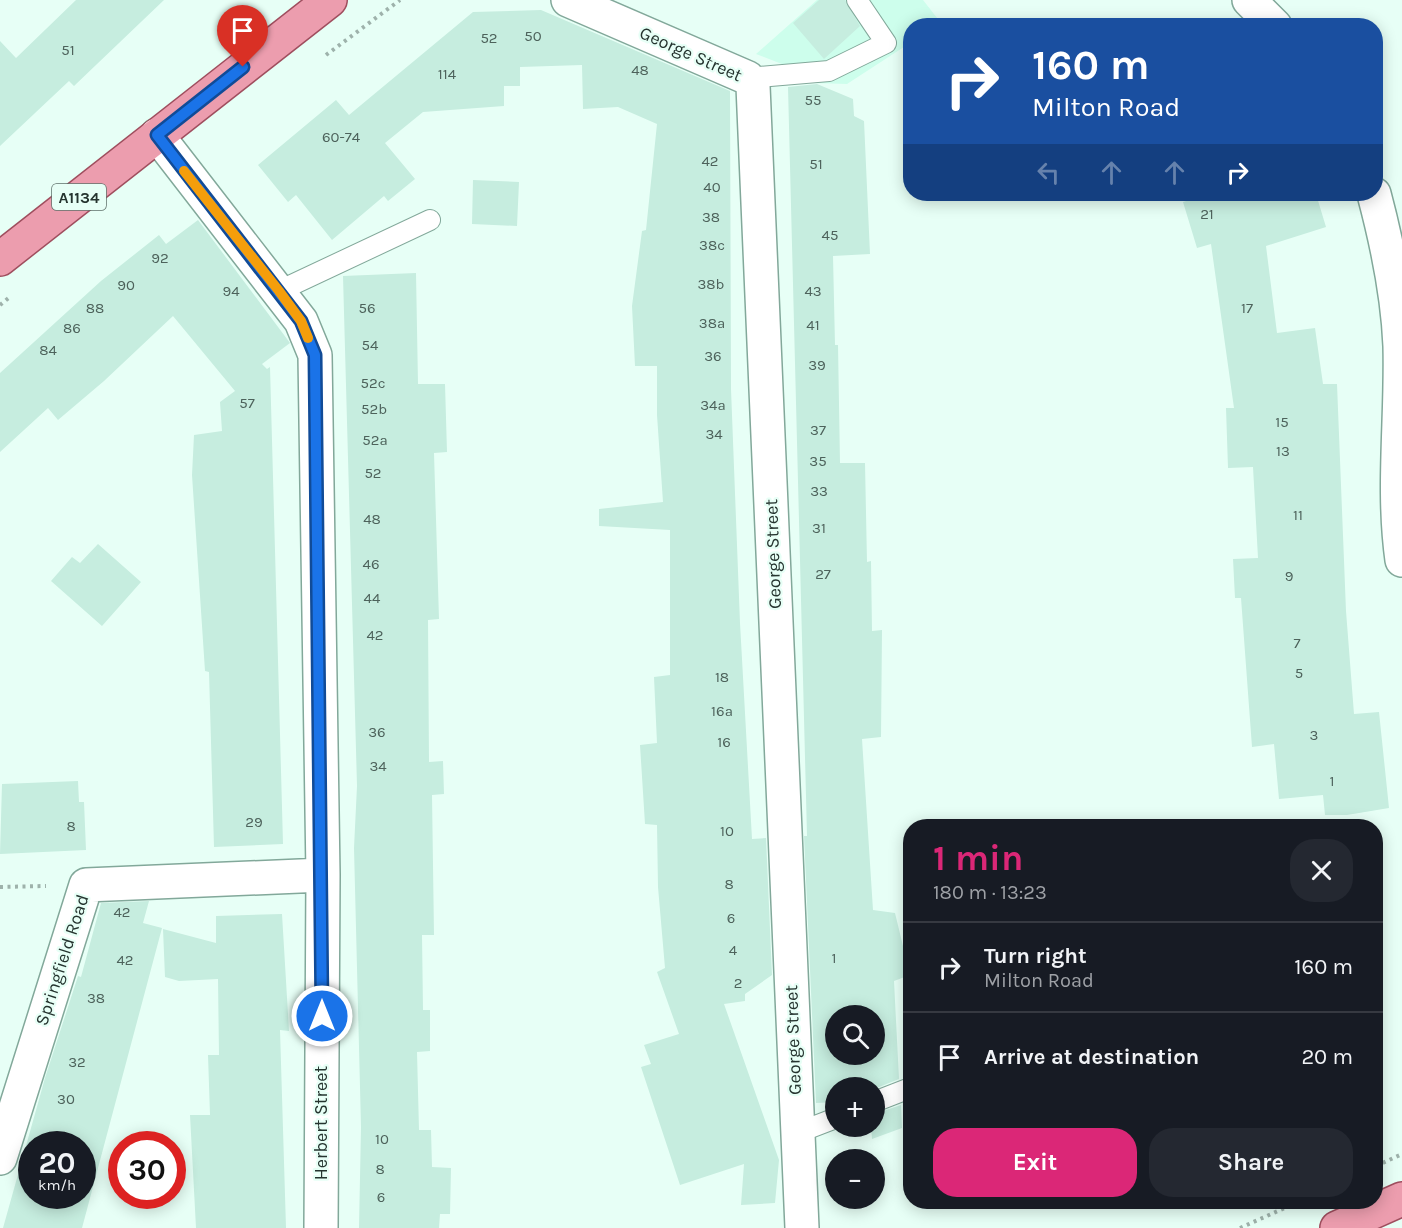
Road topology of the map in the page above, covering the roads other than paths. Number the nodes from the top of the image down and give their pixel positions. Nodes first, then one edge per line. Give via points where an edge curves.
1 (330, 0) edge
2 (568, 0) edge
3 (857, 0) edge
4 (1249, 0) edge
5 (1267, 18) edge
6 (748, 78) junction
7 (157, 135) junction
8 (1376, 201) edge
9 (430, 220) dead end
10 (0, 260) edge
11 (279, 291) junction
12 (1400, 484) edge
13 (1402, 560) edge
14 (322, 875) junction
15 (903, 1091) edge
16 (885, 1098) edge
17 (825, 1122) edge
18 (797, 1133) junction
19 (0, 1158) edge
20 (1402, 1199) edge
21 (1383, 1207) edge
22 (1380, 1209) edge
23 (321, 1228) edge
24 (802, 1228) edge
25 (1337, 1228) edge

1 - 7 main road, A1134
2 - 6 street, George Street
3 - 6 lane via 886,43 830,71
4 - 5 street
6 - 18 street, George Street via 753,86
7 - 10 main road, A1134
7 - 11 street, Herbert Street
8 - 12 street via 1385,233 1400,344
9 - 11 lane
11 - 14 street, Herbert Street via 301,321 315,355
12 - 13 street
14 - 19 street, Springfield Road via 86,885
14 - 23 street, Herbert Street
15 - 16 lane
17 - 18 lane
18 - 24 street, George Street
20 - 21 main road
22 - 25 main road

